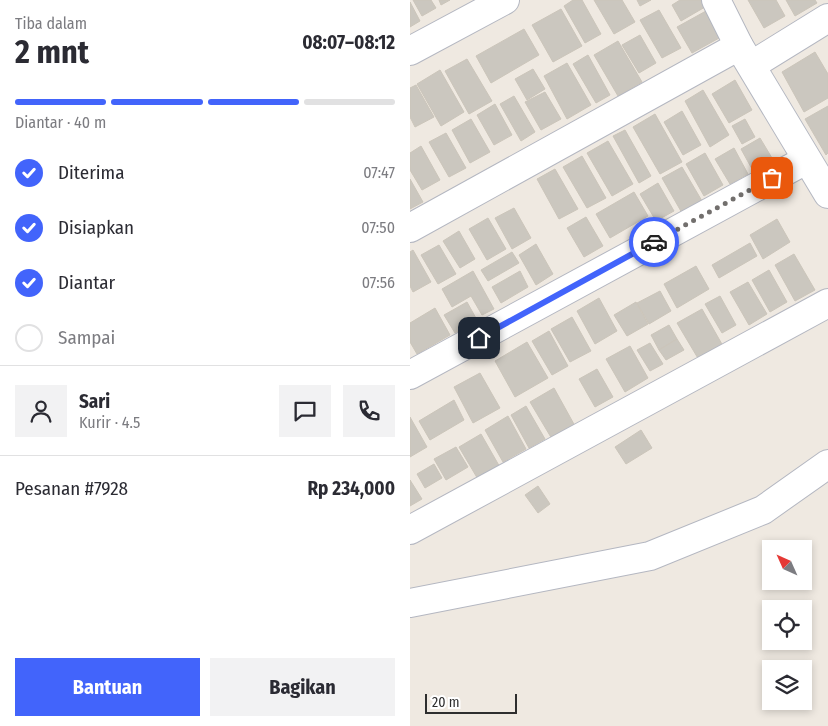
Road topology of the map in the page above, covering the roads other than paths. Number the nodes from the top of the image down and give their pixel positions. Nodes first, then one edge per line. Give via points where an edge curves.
1 (504, 0) edge
2 (716, 0) edge
3 (828, 18) edge
4 (410, 51) edge
5 (746, 56) junction
6 (806, 160) junction
7 (827, 191) edge
8 (410, 228) edge
9 (828, 303) edge
10 (410, 375) edge
11 (828, 464) edge
12 (410, 530) edge
13 (410, 603) edge

1 - 4 street
2 - 5 street
3 - 5 street
5 - 6 street
5 - 8 street
6 - 7 street
6 - 10 street
9 - 12 street
11 - 13 street via 763,510 650,556

